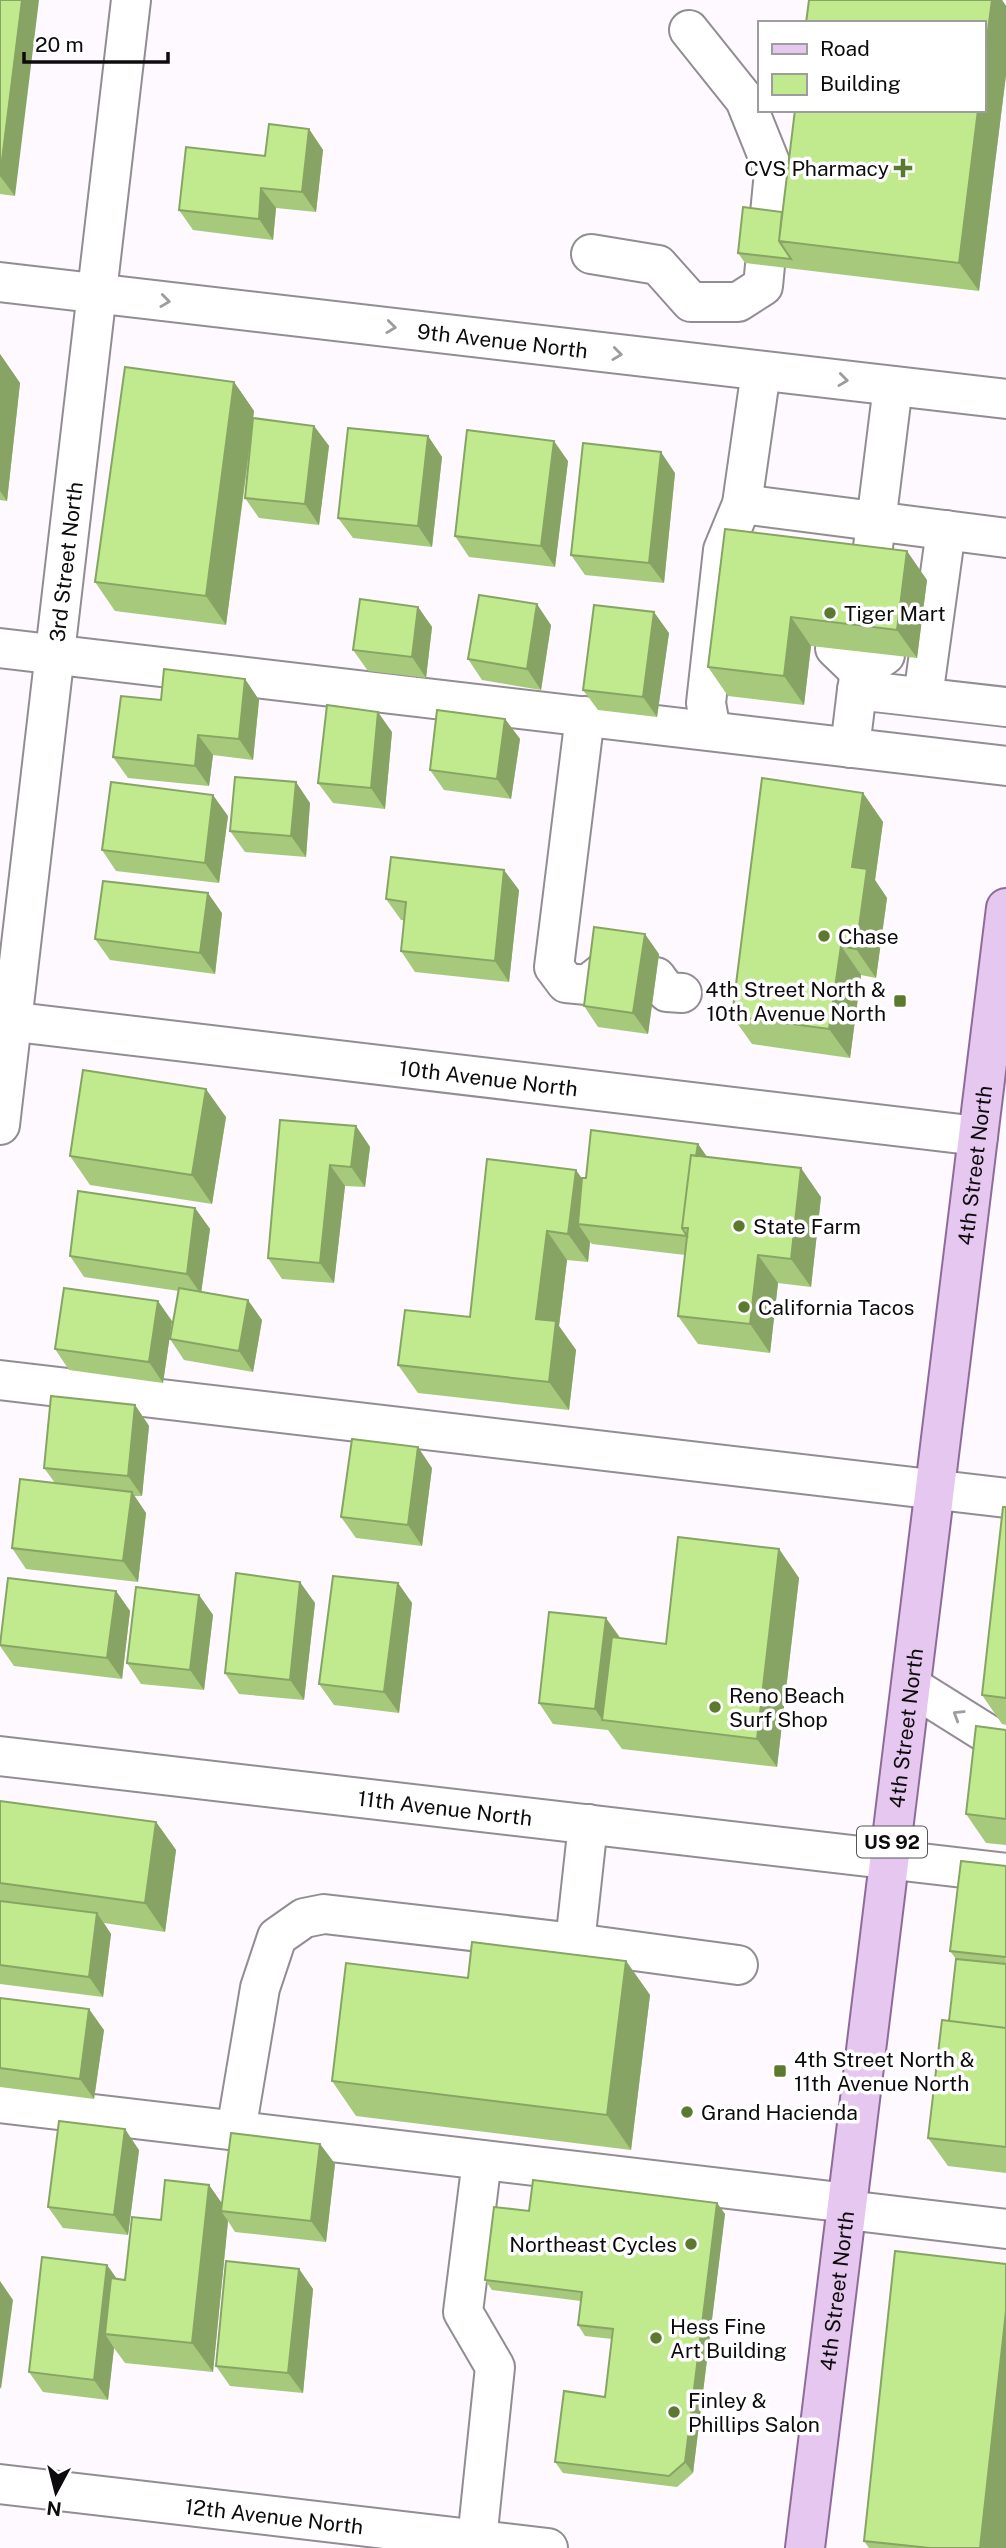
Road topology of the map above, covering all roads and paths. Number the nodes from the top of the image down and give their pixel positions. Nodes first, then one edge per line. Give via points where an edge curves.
1 (131, 0) edge
2 (689, 30) dead end
3 (591, 254) dead end
4 (0, 282) edge
5 (97, 293) junction
6 (761, 371) junction
7 (893, 386) junction
8 (1006, 400) edge
9 (742, 503) junction
10 (876, 521) junction
11 (946, 530) junction
12 (1006, 538) edge
13 (871, 568) edge
14 (0, 648) edge
15 (55, 654) junction
16 (923, 697) junction
17 (1006, 707) edge
18 (585, 716) junction
19 (711, 731) junction
20 (850, 748) junction
21 (1006, 766) edge
22 (1006, 908) edge
23 (598, 986) edge
24 (1001, 986) edge
25 (6, 1021) edge
26 (0, 1125) edge
27 (978, 1136) junction
28 (0, 1380) edge
29 (935, 1490) junction
30 (1006, 1498) edge
31 (911, 1686) junction
32 (1006, 1739) edge
33 (0, 1756) edge
34 (588, 1824) junction
35 (890, 1861) junction
36 (1006, 1873) edge
37 (575, 1944) junction
38 (738, 1965) dead end
39 (0, 2103) edge
40 (236, 2131) junction
41 (482, 2160) junction
42 (847, 2207) junction
43 (1006, 2229) edge
44 (0, 2484) edge
45 (496, 2544) edge
46 (548, 2548) edge
47 (805, 2548) edge

1 - 5 street, 3rd Street North
2 - 3 street via 745,100 774,172 763,286 738,302 691,302 658,265
4 - 5 street, 9th Avenue North
5 -> 6 street, 9th Avenue North
5 - 15 street, 3rd Street North
6 -> 7 street, 9th Avenue North
6 - 9 street
7 - 8 street, 9th Avenue North
7 - 10 street
9 - 10 street
9 - 19 street via 723,550 706,703
10 - 11 street
10 - 13 street
11 - 12 street
11 - 16 street
14 - 15 street
15 - 18 street
15 - 25 street, 3rd Street North
16 - 17 street
16 - 20 street via 859,666
18 - 19 street
18 - 23 street via 554,967 566,983
19 - 20 street
20 - 21 street
22 - 24 main road, 4th Street North / US 92
24 - 27 main road, 4th Street North / US 92
25 - 26 street, 3rd Street North
25 - 27 street, 10th Avenue North
27 - 29 main road, 4th Street North / US 92
28 - 29 street
29 - 30 street
29 - 31 main road, 4th Street North / US 92
32 -> 31 street via 994,1738
31 - 35 main road, 4th Street North / US 92
33 - 34 street, 11th Avenue North
34 - 35 street, 11th Avenue North
34 - 37 street
35 - 36 street, 11th Avenue North
35 - 42 main road, 4th Street North / US 92
37 - 38 street
37 - 40 street via 324,1914 304,1918 277,1937 264,1975
39 - 40 street
40 - 41 street
41 - 42 street
41 - 45 street via 463,2312 495,2367
42 - 43 street
42 - 47 main road, 4th Street North / US 92
44 - 45 street, 12th Avenue North
45 - 46 street, 12th Avenue North

